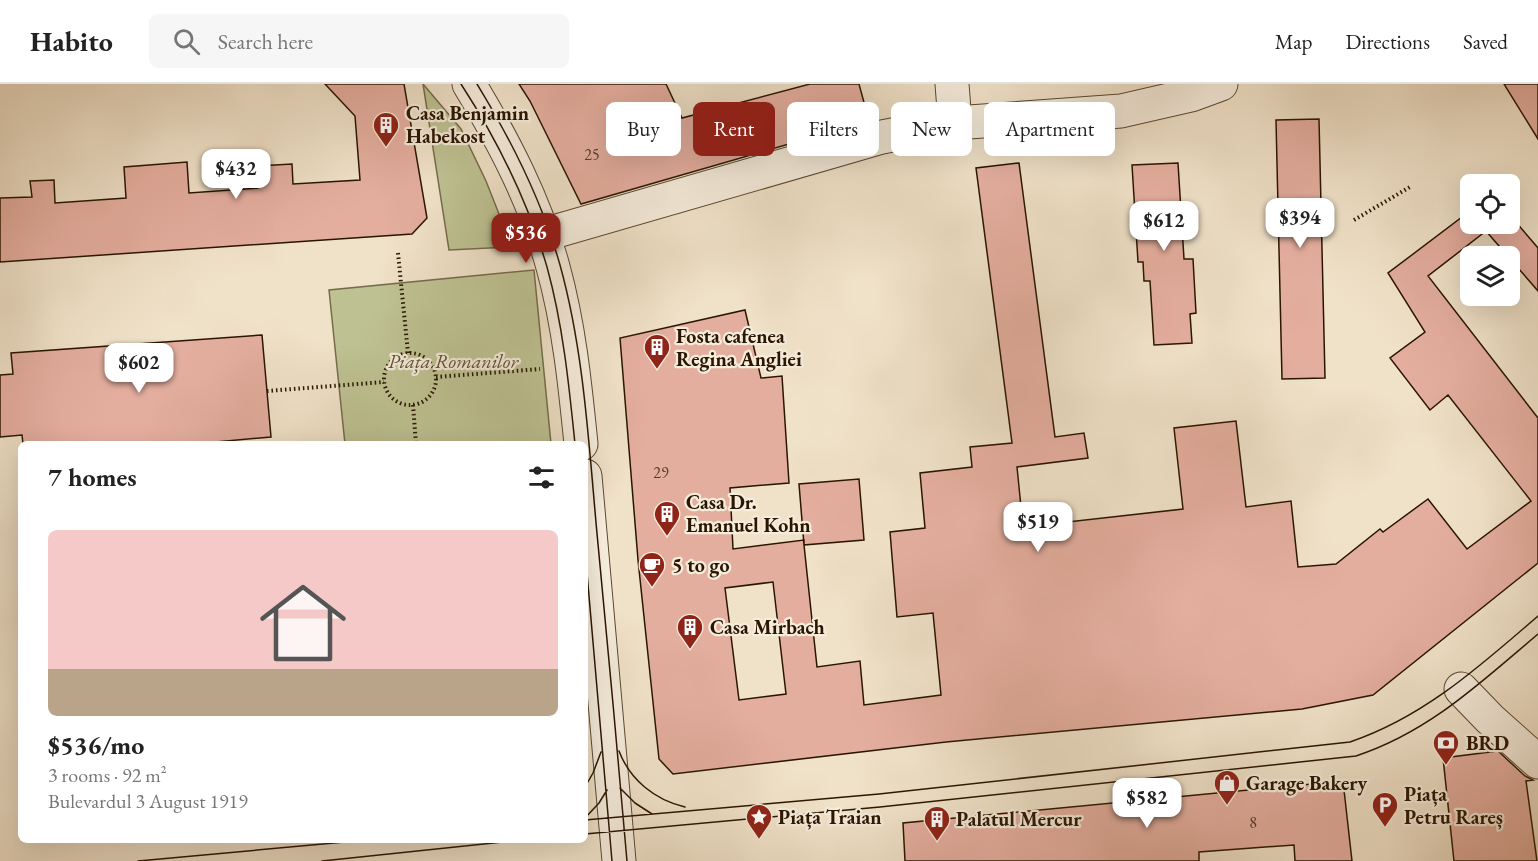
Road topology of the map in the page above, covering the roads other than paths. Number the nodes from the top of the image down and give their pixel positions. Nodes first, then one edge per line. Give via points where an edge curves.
1 (469, 84) edge
2 (952, 84) edge
3 (1221, 84) edge
4 (953, 102) edge
5 (972, 122) edge
6 (891, 135) edge
7 (543, 235) junction
8 (581, 441) edge
9 (588, 510) edge
10 (1461, 689) dead end
11 (1538, 762) edge
12 (619, 861) edge

1 - 7 street via 506,147
2 - 4 street
3 - 5 street via 1121,111
6 - 7 street
7 - 8 street via 567,330
9 - 12 street
10 - 11 street

